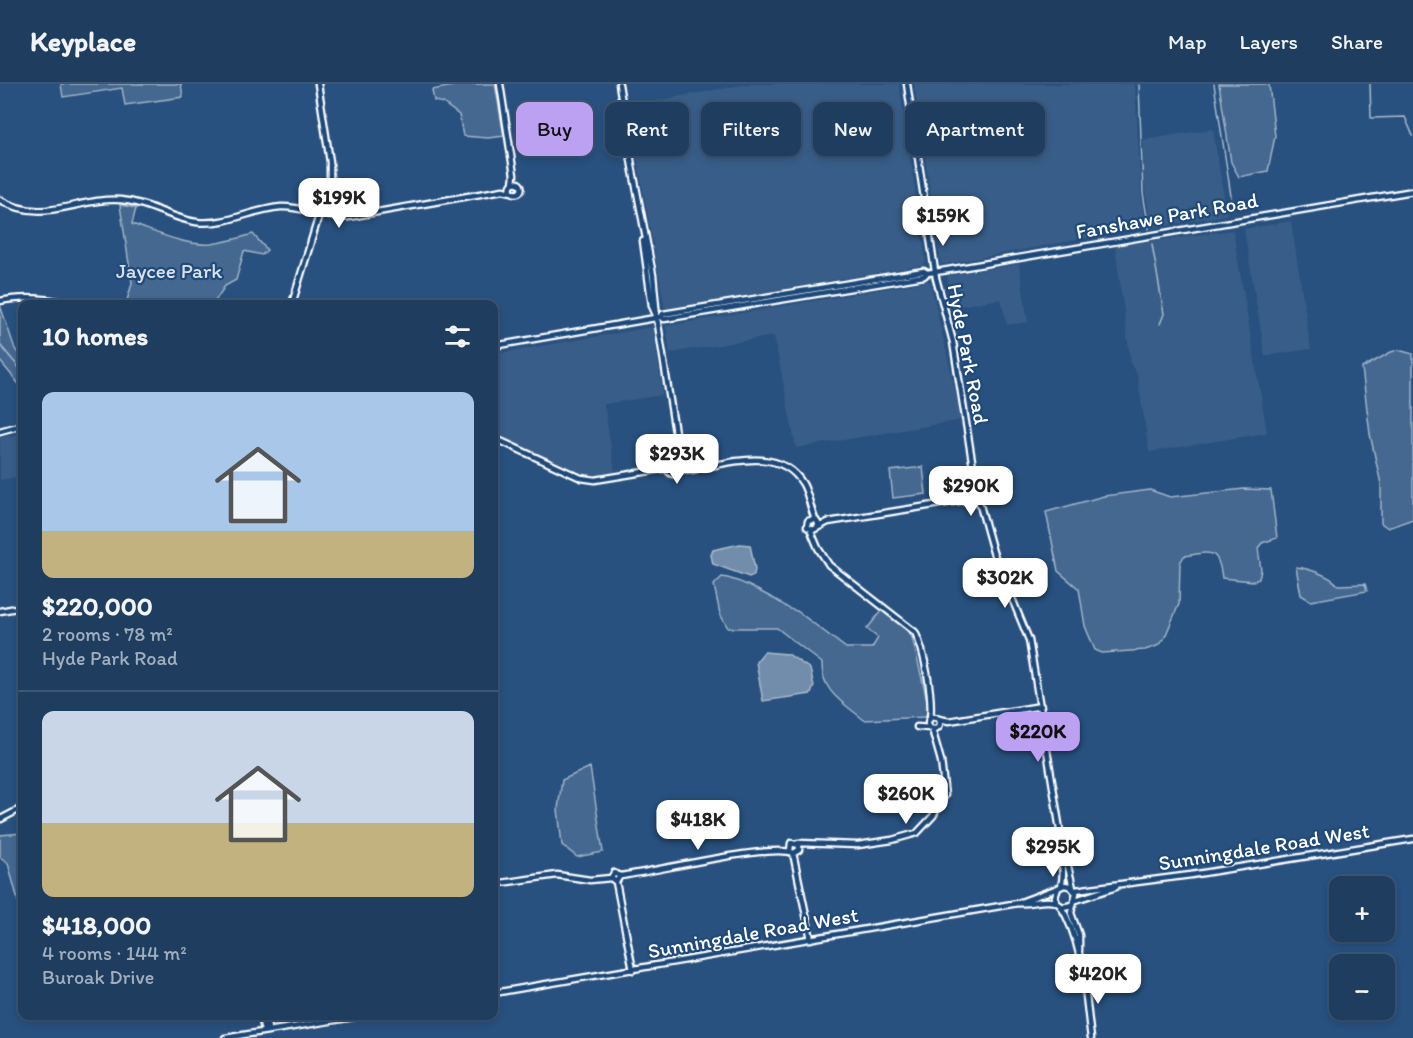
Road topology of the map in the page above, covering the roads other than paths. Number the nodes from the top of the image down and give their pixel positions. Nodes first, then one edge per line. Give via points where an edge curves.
1 (318, 84) edge
2 (500, 84) edge
3 (619, 84) edge
4 (907, 84) edge
5 (514, 183) junction
6 (503, 190) junction
7 (1413, 190) edge
8 (512, 192) junction
9 (0, 200) edge
10 (319, 214) junction
11 (936, 272) junction
12 (46, 300) edge
13 (293, 300) edge
14 (0, 301) edge
15 (659, 317) junction
16 (498, 345) edge
17 (18, 426) edge
18 (0, 429) edge
19 (498, 440) edge
20 (676, 460) junction
21 (668, 468) junction
22 (681, 469) junction
23 (978, 498) junction
24 (814, 519) junction
25 (828, 522) junction
26 (817, 528) junction
27 (810, 529) junction
28 (815, 540) junction
29 (18, 608) edge
30 (0, 611) edge
31 (1041, 706) junction
32 (931, 707) junction
33 (938, 718) junction
34 (929, 720) junction
35 (949, 721) junction
36 (935, 728) junction
37 (18, 810) edge
38 (0, 820) edge
39 (1061, 836) junction
40 (1413, 839) edge
41 (798, 843) junction
42 (813, 845) junction
43 (794, 850) junction
44 (618, 879) junction
45 (498, 883) edge
46 (1120, 885) junction
47 (1059, 887) junction
48 (1074, 889) junction
49 (1076, 900) junction
50 (1018, 903) junction
51 (1058, 904) junction
52 (1072, 905) junction
53 (811, 939) junction
54 (1078, 954) junction
55 (633, 970) junction
56 (498, 992) edge
57 (262, 1020) edge
58 (266, 1020) edge
59 (335, 1020) edge
60 (266, 1031) junction
61 (225, 1038) edge
62 (1091, 1038) edge

1 - 10 main road via 330,169
2 - 5 main road
3 - 15 main road
4 - 11 main road, Hyde Park Road
5 - 6 main road
5 - 8 main road
5 - 8 main road via 521,187 520,191
6 - 8 main road
6 - 10 main road via 349,217
7 - 11 main road, Fanshawe Park Road
9 - 10 main road via 40,212 121,200 186,220 207,222 281,207
10 - 13 main road
11 - 15 main road, Fanshawe Park Road via 791,299
11 - 23 main road, Hyde Park Road via 953,342
12 - 14 main road
15 - 16 main road, Fanshawe Park Road
15 - 20 main road
17 - 18 main road
19 - 21 main road via 581,478 595,480
20 - 21 main road
20 - 22 main road
21 - 22 main road via 674,474
22 - 24 main road via 772,460 796,475 807,492
23 - 25 main road
23 - 31 main road, Hyde Park Road via 993,552 1026,631
24 - 25 main road
24 - 26 main road
24 - 27 main road via 807,525
25 - 26 main road
26 - 27 main road
26 - 28 main road
27 - 28 main road
28 - 32 main road via 826,562 915,632
29 - 30 main road
31 - 35 main road
31 - 39 main road, Hyde Park Road
32 - 33 main road
32 - 34 main road
33 - 34 main road
33 - 35 main road
33 - 36 main road
34 - 36 main road
34 - 36 main road via 917,727
35 - 36 main road
36 - 42 main road via 945,795 917,833 858,845
37 - 38 main road
39 - 47 main road, Hyde Park Road via 1064,874
39 - 48 main road, Hyde Park Road
40 - 46 main road, Sunningdale Road West
41 - 42 main road
41 - 43 main road
41 - 43 main road via 793,842
42 - 43 main road
43 - 44 main road
43 - 53 main road
44 - 45 main road via 614,873 611,878 590,880 557,875
44 - 55 main road
46 - 48 main road, Sunningdale Road West
46 - 49 main road, Sunningdale Road West
47 - 48 main road via 1067,885
47 - 50 main road, Sunningdale Road West
47 - 51 main road via 1055,897
48 - 49 main road
49 - 52 main road
50 - 51 main road, Sunningdale Road West via 1047,900
50 - 53 main road, Sunningdale Road West
51 - 52 main road
51 - 54 main road via 1072,929
52 - 54 main road via 1079,934
53 - 55 main road, Sunningdale Road West
54 - 62 main road
55 - 56 main road, Sunningdale Road West
57 - 60 main road
58 - 60 main road
59 - 60 main road
60 - 61 main road

